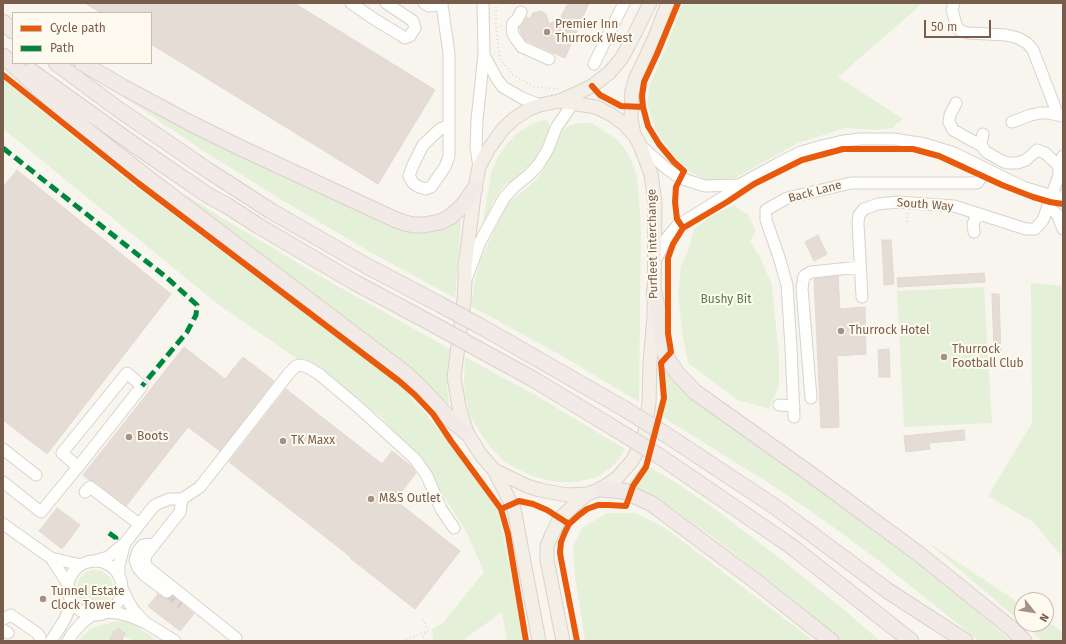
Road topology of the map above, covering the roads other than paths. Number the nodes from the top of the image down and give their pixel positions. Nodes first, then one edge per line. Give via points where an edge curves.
1 (351, 3) edge
2 (386, 3) edge
3 (424, 3) edge
4 (483, 3) edge
5 (624, 3) edge
6 (650, 3) edge
7 (668, 3) edge
8 (954, 3) edge
9 (442, 4) edge
10 (3, 12) edge
11 (521, 12) dead end
12 (12, 17) edge
13 (3, 22) edge
14 (12, 29) edge
15 (3, 51) edge
16 (484, 54) junction
17 (3, 56) edge
18 (12, 57) edge
19 (549, 60) dead end
20 (21, 64) edge
21 (57, 64) edge
22 (84, 64) edge
23 (594, 64) dead end
24 (559, 101) junction
25 (573, 102) junction
26 (956, 103) dead end
27 (540, 105) junction
28 (1061, 115) edge
29 (1012, 122) dead end
30 (449, 125) junction
31 (983, 134) dead end
32 (638, 140) junction
33 (982, 146) junction
34 (1061, 161) edge
35 (479, 167) junction
36 (988, 170) junction
37 (740, 185) junction
38 (475, 188) junction
39 (1058, 196) edge
40 (1048, 207) junction
41 (980, 214) junction
42 (1063, 229) edge
43 (974, 232) dead end
44 (654, 264) junction
45 (860, 267) junction
46 (465, 281) junction
47 (654, 292) junction
48 (862, 297) dead end
49 (811, 398) dead end
50 (779, 406) dead end
51 (468, 433) junction
52 (3, 449) edge
53 (78, 467) junction
54 (494, 470) junction
55 (36, 475) dead end
56 (3, 482) edge
57 (602, 489) junction
58 (85, 492) dead end
59 (587, 494) junction
60 (182, 499) junction
61 (3, 524) edge
62 (139, 524) junction
63 (454, 528) dead end
64 (125, 543) junction
65 (154, 544) junction
66 (50, 558) junction
67 (94, 561) junction
68 (81, 565) junction
69 (120, 581) junction
70 (68, 584) junction
71 (888, 591) junction
72 (167, 592) tunnel mouth
73 (71, 600) junction
74 (182, 604) tunnel mouth
75 (106, 612) junction
76 (93, 614) junction
77 (3, 619) edge
78 (217, 622) junction
79 (146, 623) junction
80 (236, 638) dead end
81 (40, 641) edge
82 (51, 641) edge
83 (68, 641) edge
84 (176, 641) edge
85 (539, 641) edge
86 (563, 641) edge
87 (831, 641) edge
88 (911, 641) edge
89 (945, 641) edge
90 (964, 641) edge
91 (1024, 641) edge

1 - 2 street via 405,38 410,36 415,28 413,21
3 - 9 street via 429,6
4 - 16 street
5 - 23 street
6 - 24 main road via 621,59 609,73 592,86
7 - 32 main road via 632,91 631,118
8 - 28 street via 952,10 957,28 961,31 1018,38 1027,43 1033,50
9 - 30 street via 449,53
10 - 12 highway
11 - 19 street via 513,23 513,34 522,47
13 - 14 highway
15 - 18 highway
16 - 27 street via 503,87
16 - 35 street via 477,120 476,147
17 - 51 highway via 52,101 138,171 405,373 451,420
20 - 88 highway, bridge via 133,144 257,226 533,379 659,456 791,546
21 - 71 highway, bridge via 118,109 271,211 480,326 665,434 774,506
22 - 38 highway via 190,123 394,219 414,225 440,222 458,210
24 - 25 main road, Purfleet Interchange
24 - 27 main road, Purfleet Interchange
25 - 32 main road, Purfleet Interchange via 607,112 624,124
25 - 46 street via 556,128 539,164 504,198 480,242
26 - 33 street via 949,122 953,130
27 - 35 main road, Purfleet Interchange via 520,115 503,130
28 - 29 street via 1031,114
30 - 30 street via 449,156 445,167 431,187 419,187 409,176 413,165 423,145
31 - 33 street
32 - 37 street via 666,168 689,182 705,186
32 - 44 main road, Purfleet Interchange via 651,174 654,190
33 - 34 street via 986,152 1004,162 1017,164 1037,150
34 - 39 street, South Way
35 - 38 main road, Purfleet Interchange
36 - 37 street via 954,153 925,144 894,139 860,139 801,152
36 - 39 street via 1023,187
36 - 50 street, Back Lane via 977,183 851,183 787,198 766,210 766,220 787,285 794,412
37 - 44 street via 677,226 666,239
38 - 46 main road, Purfleet Interchange
39 - 40 street, South Way
40 - 41 street, South Way via 1043,220 1034,228 1026,229
40 - 42 street via 1057,214
41 - 43 street via 973,224
41 - 45 street, South Way via 954,206 898,202 870,206 859,215
44 - 47 main road, Purfleet Interchange
45 - 48 street, South Way
45 - 49 street via 811,272 804,276 802,288
46 - 51 main road, Purfleet Interchange via 454,377 459,407
47 - 57 main road, Purfleet Interchange via 649,402 642,444 632,461 617,478
47 - 91 highway via 666,357 695,392 919,554
51 - 54 main road, Purfleet Interchange via 481,455
52 - 55 street
53 - 53 street via 62,453 127,373 142,386
53 - 56 street via 41,512
54 - 59 main road, Purfleet Interchange via 540,490 567,495
54 - 85 main road via 514,509
57 - 59 main road, Purfleet Interchange
57 - 87 highway via 624,491 652,504
58 - 62 street via 90,487 105,503
59 - 86 main road via 560,518 547,546 547,560
60 - 62 street via 169,499 158,504
60 - 63 street via 200,487 290,372 301,365 319,374 415,459 427,476 441,509
60 - 65 street via 180,512
61 - 66 street
62 - 64 street
64 - 67 street via 108,557
64 - 69 street via 119,564
65 - 72 street via 143,544 135,560 144,575
65 - 78 street via 146,555 146,566
66 - 68 street
66 - 70 street
67 - 68 street
67 - 69 street via 102,562 114,569
68 - 70 street via 72,574
69 - 75 street via 120,596 117,603
69 - 79 street via 135,612
70 - 73 street
71 - 89 highway
71 - 90 highway
73 - 76 street via 81,611
73 - 82 street via 65,619
74 - 78 street via 205,621
75 - 76 street
75 - 79 street via 118,613
76 - 83 street via 81,624
77 - 81 street via 11,616 37,633
78 - 80 street
79 - 84 street

